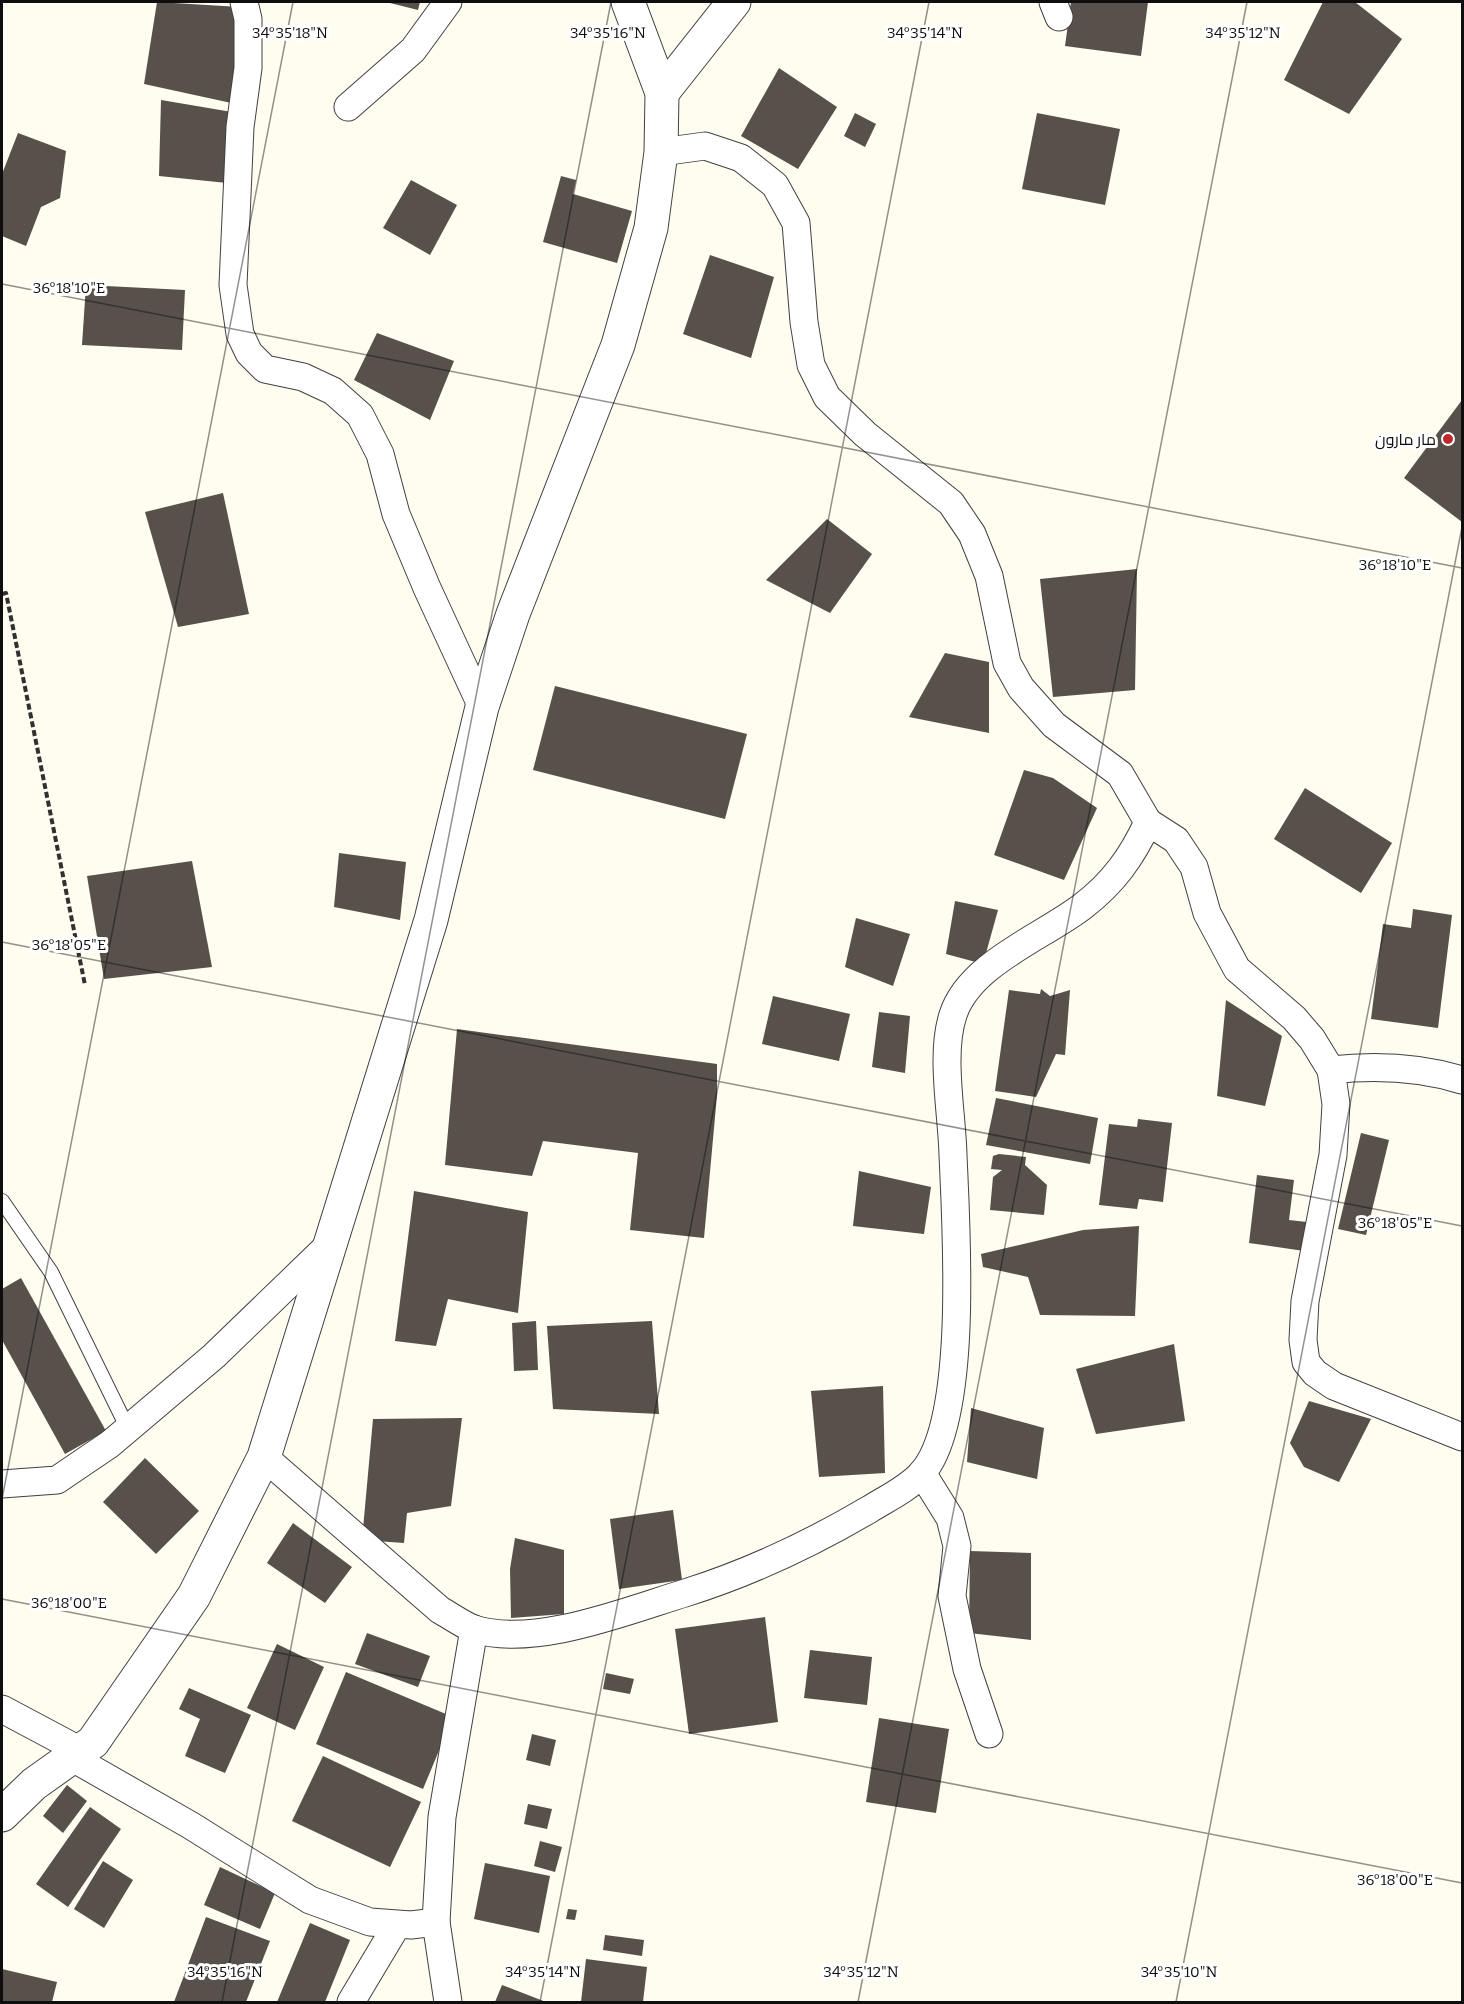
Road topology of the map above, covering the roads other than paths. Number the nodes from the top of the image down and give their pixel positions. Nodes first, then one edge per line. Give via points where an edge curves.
1 (244, 2) edge
2 (448, 2) edge
3 (628, 2) edge
4 (734, 2) edge
5 (662, 93) junction
6 (348, 107) dead end
7 (661, 152) junction
8 (482, 707) junction
9 (1148, 822) junction
10 (1331, 1070) junction
11 (1462, 1080) edge
12 (2, 1202) edge
13 (331, 1244) junction
14 (128, 1429) junction
15 (1462, 1437) edge
16 (264, 1456) junction
17 (922, 1473) junction
18 (2, 1484) edge
19 (474, 1629) junction
20 (2, 1709) edge
21 (989, 1734) dead end
22 (75, 1754) junction
23 (2, 1815) edge
24 (436, 1922) junction
25 (397, 1925) junction
26 (351, 2002) edge
27 (448, 2002) edge

1 - 8 street via 248,68 239,138 233,285 240,334 249,353 265,369 303,377 333,391 360,415 380,454 396,514 422,577
2 - 6 street via 413,50
3 - 5 street
4 - 5 street
5 - 7 street
7 - 8 street via 651,228 618,345 513,614
7 - 9 street via 705,146 741,158 775,185 796,223 811,365 827,397 865,434 951,503 972,534 989,576 1007,663 1021,688 1054,725 1120,774
8 - 13 street via 432,920
9 - 10 street via 1176,840 1194,867 1207,913 1237,969 1294,1018
9 - 17 street via 1134,853 1112,881 1082,907 971,984 953,1014 947,1065 957,1258 954,1348 942,1438
10 - 11 street via 1366,1066 1413,1069
10 - 15 street via 1336,1104 1333,1155 1305,1301 1306,1362 1334,1386
12 - 14 lane via 51,1272
13 - 14 street via 214,1356
13 - 16 street
14 - 18 street via 57,1480
16 - 19 street via 401,1579 440,1610
16 - 22 street via 194,1596 93,1742
17 - 19 street via 889,1498 815,1541 740,1576 559,1629 523,1634
17 - 21 street via 950,1518 957,1546 952,1596 967,1669
19 - 24 street via 442,1817
20 - 22 street
22 - 23 street via 34,1784
22 - 25 street via 310,1900 370,1922
24 - 25 street
24 - 27 street
25 - 26 street

